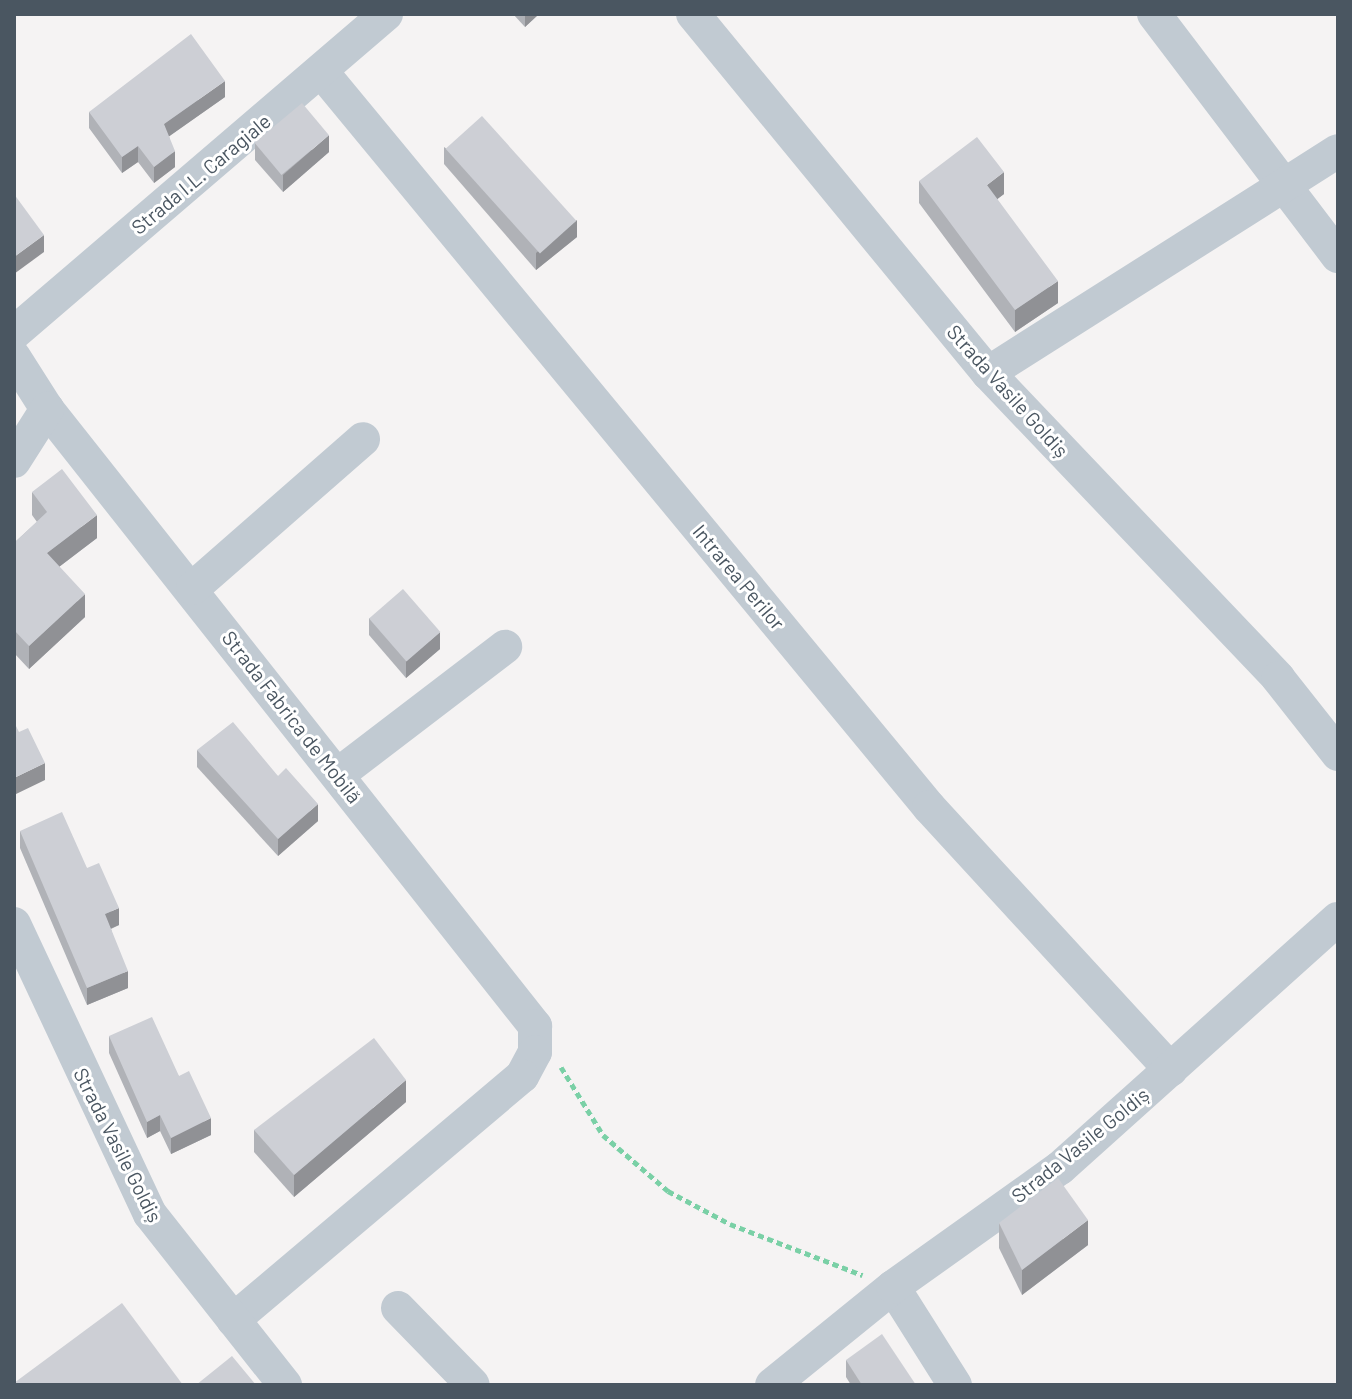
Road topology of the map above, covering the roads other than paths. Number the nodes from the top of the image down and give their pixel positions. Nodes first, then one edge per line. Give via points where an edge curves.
1 (693, 14) edge
2 (1154, 14) edge
3 (367, 21) edge
4 (321, 71) junction
5 (1338, 151) edge
6 (1284, 186) junction
7 (1338, 256) edge
8 (14, 333) edge
9 (14, 357) edge
10 (988, 373) junction
11 (47, 409) junction
12 (363, 439) dead end
13 (14, 461) edge
14 (193, 588) junction
15 (505, 647) dead end
16 (1338, 754) edge
17 (340, 773) junction
18 (1338, 919) edge
19 (14, 924) edge
20 (1171, 1070) junction
21 (893, 1287) junction
22 (398, 1308) dead end
23 (233, 1320) junction
24 (285, 1385) edge
25 (473, 1385) edge
26 (772, 1385) edge
27 (955, 1385) edge

1 - 10 street, Strada Vasile Goldiș
2 - 6 street
3 - 4 street, Strada I.L. Caragiale
4 - 8 street, Strada I.L. Caragiale
4 - 20 street, Intrarea Perilor via 929,807
5 - 6 street
6 - 7 street
6 - 10 street
9 - 11 street, Strada Fabrica de Mobilă
10 - 16 street, Strada Vasile Goldiș via 1302,704
11 - 13 street
11 - 14 street, Strada Fabrica de Mobilă
12 - 14 street
14 - 17 street, Strada Fabrica de Mobilă
15 - 17 street
17 - 23 street, Strada Fabrica de Mobilă via 535,1026 535,1052 522,1076
18 - 20 street, Strada Vasile Goldiș
19 - 23 street, Strada Vasile Goldiș via 150,1214
20 - 21 street, Strada Vasile Goldiș via 1060,1168
21 - 26 street, Strada Vasile Goldiș
21 - 27 street
22 - 25 street
23 - 24 street, Strada Vasile Goldiș

